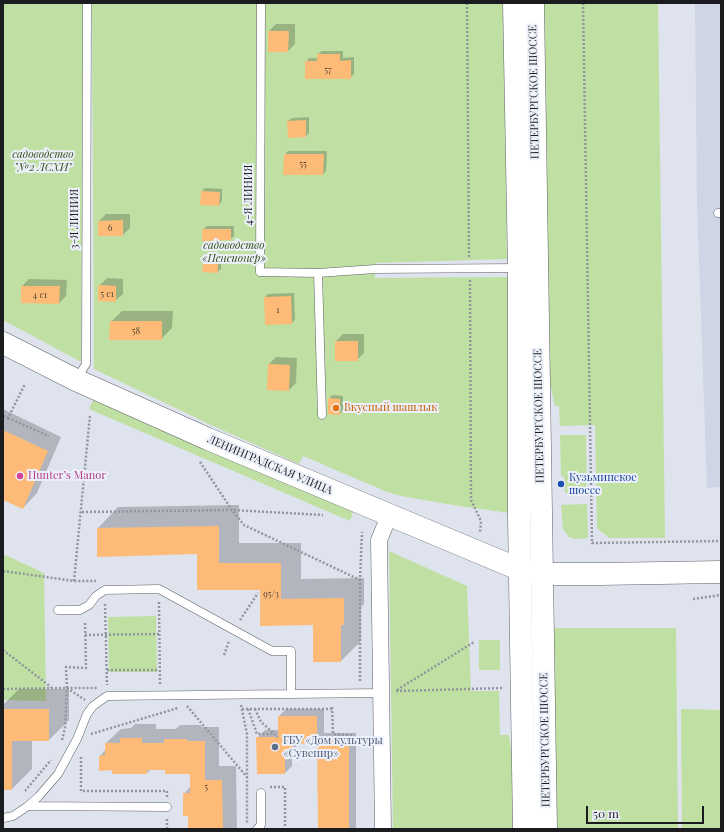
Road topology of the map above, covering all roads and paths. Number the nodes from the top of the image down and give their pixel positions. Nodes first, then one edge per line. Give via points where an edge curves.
1 (86, 3) edge
2 (260, 3) edge
3 (514, 3) edge
4 (533, 3) edge
5 (583, 3) edge
6 (519, 268) junction
7 (318, 272) junction
8 (5, 348) edge
9 (81, 372) junction
10 (25, 384) dead end
11 (90, 415) dead end
12 (322, 415) dead end
13 (3, 416) edge
14 (8, 418) junction
15 (49, 436) dead end
16 (200, 462) dead end
17 (232, 510) junction
18 (82, 512) junction
19 (323, 515) dead end
20 (389, 516) junction
21 (721, 541) edge
22 (521, 570) junction
23 (3, 571) edge
24 (721, 572) edge
25 (542, 574) junction
26 (360, 580) dead end
27 (159, 589) junction
28 (105, 590) junction
29 (721, 595) edge
30 (693, 599) dead end
31 (84, 608) junction
32 (58, 610) dead end
33 (106, 634) junction
34 (159, 634) junction
35 (85, 635) junction
36 (474, 642) dead end
37 (3, 650) edge
38 (107, 670) junction
39 (160, 670) junction
40 (52, 688) junction
41 (67, 688) junction
42 (107, 688) dead end
43 (160, 688) dead end
44 (504, 688) dead end
45 (3, 689) edge
46 (381, 693) junction
47 (291, 694) junction
48 (332, 694) junction
49 (186, 702) dead end
50 (241, 703) dead end
51 (93, 706) junction
52 (179, 708) dead end
53 (242, 709) junction
54 (248, 709) junction
55 (255, 709) junction
56 (332, 709) junction
57 (274, 734) junction
58 (90, 735) dead end
59 (278, 737) dead end
60 (370, 746) dead end
61 (80, 753) dead end
62 (247, 777) junction
63 (247, 786) junction
64 (255, 787) dead end
65 (262, 790) joint
66 (28, 806) junction
67 (167, 807) joint
68 (3, 818) edge
69 (247, 829) edge
70 (258, 829) edge
71 (285, 829) edge
72 (383, 829) edge
73 (524, 829) edge
74 (546, 829) edge

1 - 9 lane, 3-Я ЛИНИЯ
2 - 7 lane, 4-Я ЛИНИЯ via 260,272
3 - 6 main road, ПЕТЕРБУРГСКОЕ ШОССЕ
4 - 25 main road, ПЕТЕРБУРГСКОЕ ШОССЕ
5 - 21 path via 592,543
6 - 7 lane, 4-Я ЛИНИЯ
6 - 22 main road, ПЕТЕРБУРГСКОЕ ШОССЕ
7 - 12 lane
8 - 9 main road, ЛЕНИНГРАДСКАЯ УЛИЦА
9 - 20 main road, ЛЕНИНГРАДСКАЯ УЛИЦА via 208,439
10 - 14 path
11 - 18 path
13 - 14 path
14 - 15 path
16 - 17 path
17 - 18 path
17 - 19 path
17 - 26 path via 244,525
18 - 23 path via 74,581
20 - 22 main road, ЛЕНИНГРАДСКАЯ УЛИЦА
20 - 46 street via 380,540
22 - 25 main road, ЛЕНИНГРАДСКАЯ УЛИЦА
22 - 73 main road, ПЕТЕРБУРГСКОЕ ШОССЕ
24 - 25 main road
25 - 74 main road, ПЕТЕРБУРГСКОЕ ШОССЕ
27 - 28 lane
27 - 34 path
27 - 47 lane via 272,651 291,651
28 - 31 lane
28 - 33 path
29 - 30 path
31 - 32 lane
31 - 35 path
33 - 34 path
33 - 35 path
33 - 38 path
34 - 39 path
35 - 41 path via 86,668 66,667
36 - 44 path via 395,692
37 - 40 path
38 - 39 path
38 - 42 path
39 - 43 path
40 - 41 path
40 - 45 path
41 - 51 path
46 - 48 lane
46 - 72 street
47 - 48 lane
47 - 51 lane via 107,696
48 - 56 path
49 - 62 path
50 - 53 path
51 - 66 lane via 58,774
52 - 58 path
53 - 54 path
53 - 62 path via 247,734
54 - 55 path
54 - 57 path via 257,734
55 - 56 path
55 - 57 path via 261,722
56 - 60 path via 333,734 362,739
57 - 59 path
61 - 67 path via 81,791 167,791
62 - 63 path
63 - 64 path
63 - 69 path
65 - 70 lane via 261,825
65 - 71 path via 285,787
66 - 67 lane
66 - 68 lane via 13,816

